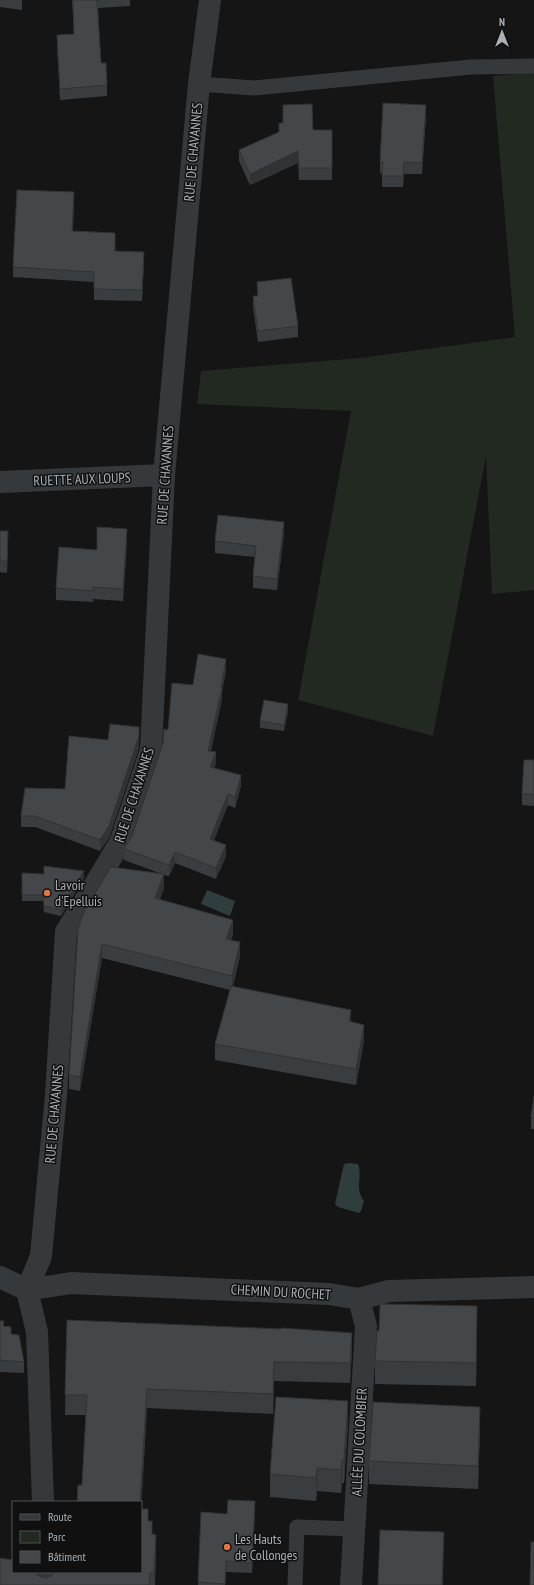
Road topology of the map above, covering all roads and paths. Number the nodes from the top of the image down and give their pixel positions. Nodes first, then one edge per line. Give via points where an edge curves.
1 (210, 0) edge
2 (534, 66) edge
3 (199, 84) junction
4 (164, 475) junction
5 (0, 482) edge
6 (0, 1277) edge
7 (534, 1288) edge
8 (27, 1290) junction
9 (359, 1299) junction
10 (43, 1501) edge
11 (354, 1529) junction
12 (45, 1573) edge
13 (45, 1585) edge
14 (295, 1585) edge
15 (351, 1585) edge

1 - 3 street, RUE DE CHAVANNES
2 - 3 lane via 471,67 254,88
3 - 4 street, RUE DE CHAVANNES
4 - 5 street, RUETTE AUX LOUPS
4 - 8 street, RUE DE CHAVANNES via 151,750 120,843 66,932 56,1095 41,1256
6 - 8 street
7 - 9 street, CHEMIN DU ROCHET via 389,1291
8 - 9 street, CHEMIN DU ROCHET via 71,1283 329,1294
8 - 10 street via 37,1332
9 - 11 street, ALLÉE DU COLOMBIER via 366,1326
11 - 14 lane via 297,1527
11 - 15 street, ALLÉE DU COLOMBIER
12 - 13 street

